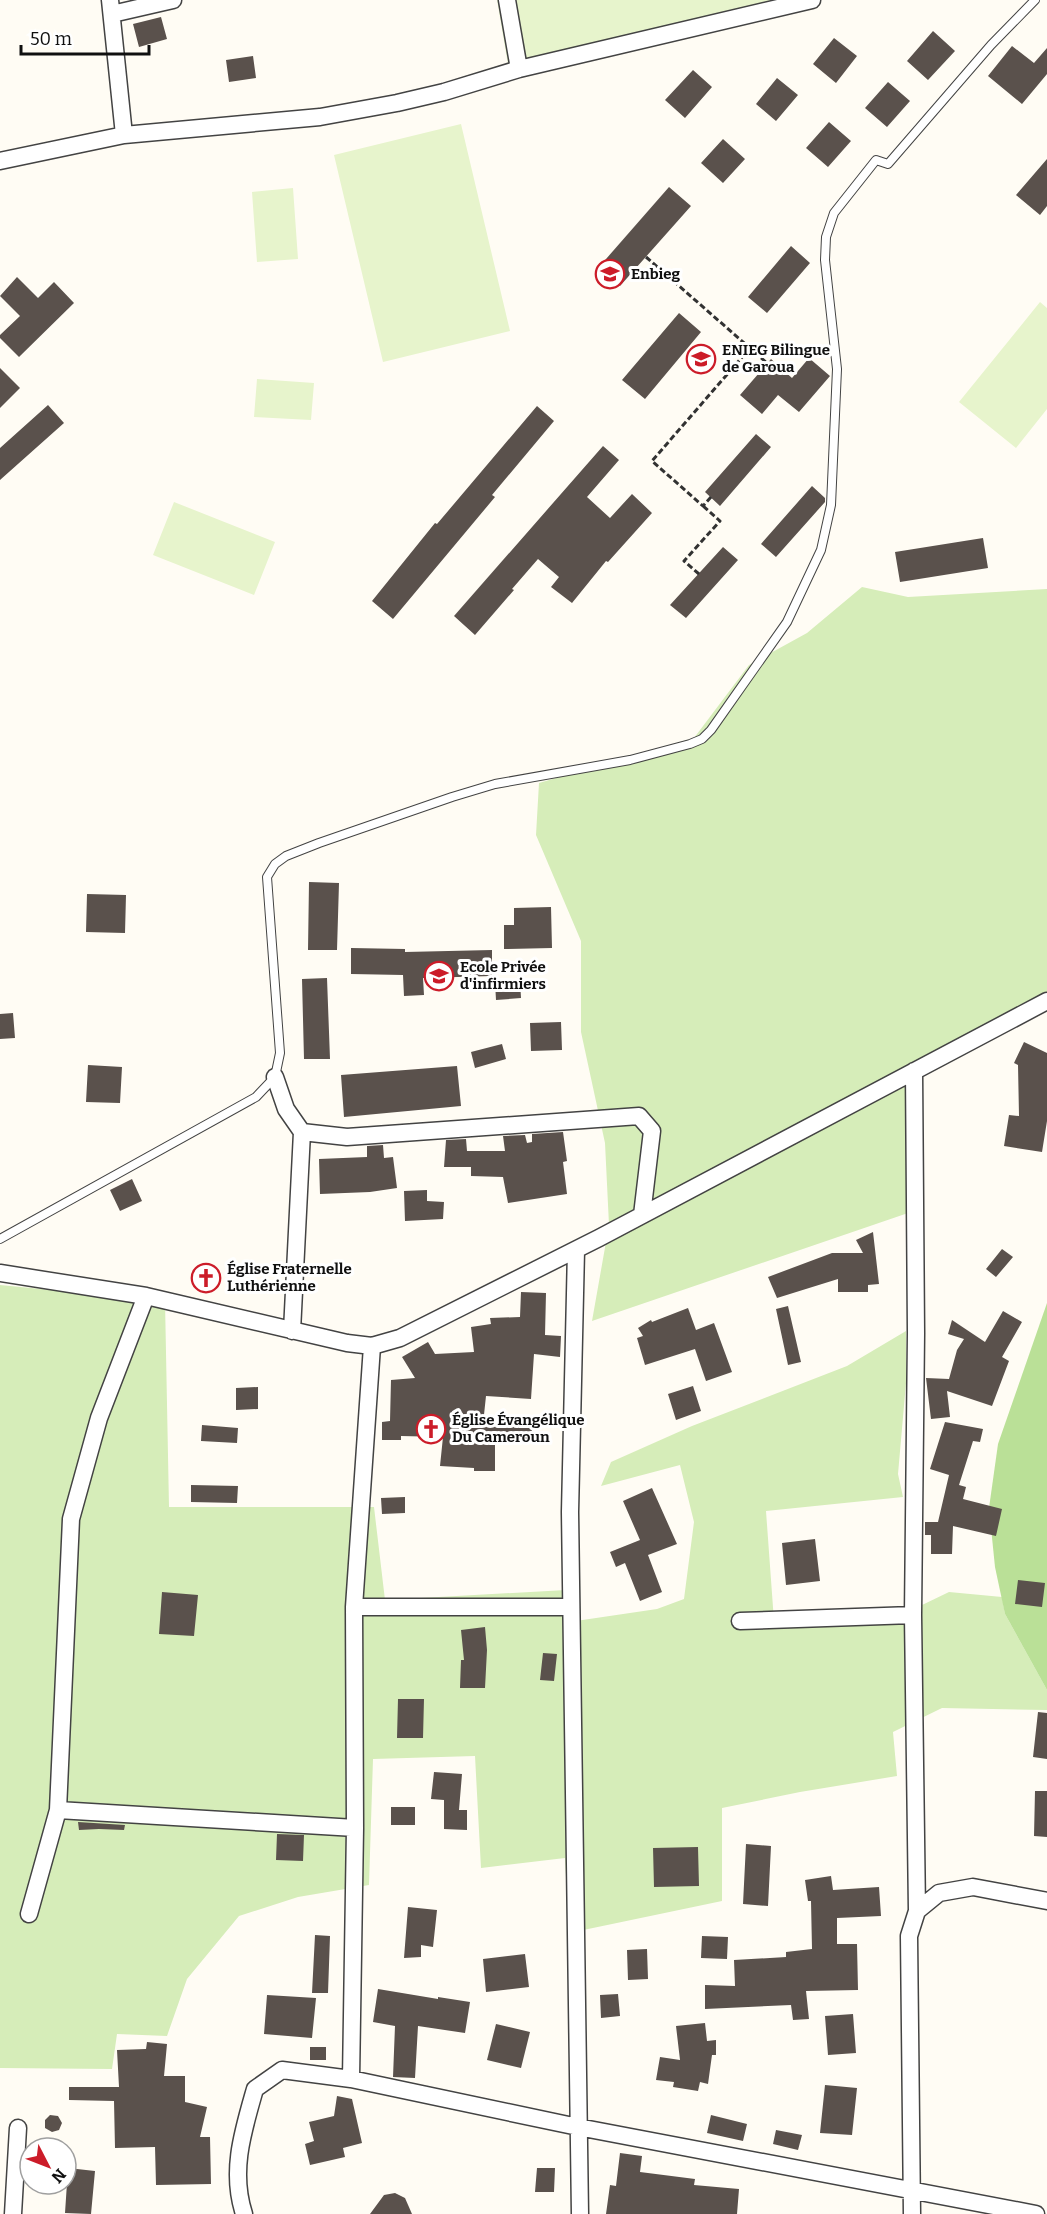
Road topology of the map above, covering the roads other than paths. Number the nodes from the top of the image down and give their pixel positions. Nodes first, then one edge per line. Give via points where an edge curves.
1 (173, 0) edge
2 (507, 0) edge
3 (812, 0) edge
4 (1035, 0) edge
5 (111, 7) edge
6 (519, 69) junction
7 (124, 135) junction
8 (0, 161) edge
9 (1044, 1006) edge
10 (914, 1071) junction
11 (274, 1077) junction
12 (302, 1132) junction
13 (642, 1215) junction
14 (0, 1239) edge
15 (576, 1250) junction
16 (0, 1274) edge
17 (146, 1296) junction
18 (292, 1331) junction
19 (372, 1346) junction
20 (354, 1607) junction
21 (571, 1607) junction
22 (913, 1615) junction
23 (740, 1621) dead end
24 (58, 1810) junction
25 (354, 1828) junction
26 (1047, 1901) edge
27 (917, 1911) junction
28 (29, 1914) dead end
29 (351, 2079) junction
30 (579, 2127) junction
31 (18, 2128) dead end
32 (912, 2191) junction
33 (13, 2214) edge
34 (244, 2214) edge
35 (580, 2214) edge
36 (912, 2214) edge
37 (1036, 2214) edge

1 - 5 street
2 - 6 street
3 - 6 street
4 - 11 lane via 888,164 876,160 834,213 825,237 837,369 831,505 821,550 787,621 726,710 702,739 690,744 630,760 495,784 319,843 275,864 267,877 280,1053
5 - 7 street
6 - 7 street via 444,92 320,117
7 - 8 street
9 - 10 street
10 - 13 street
10 - 22 street
11 - 12 street via 286,1109
11 - 14 lane via 256,1097
12 - 13 street via 347,1137 639,1116 652,1131
12 - 18 street
13 - 15 street
15 - 19 street via 400,1338
15 - 21 street
16 - 17 street
17 - 18 street
17 - 24 street via 99,1418 71,1519
18 - 19 street
19 - 20 street
20 - 21 street
20 - 25 street
21 - 30 street
22 - 23 street
22 - 27 street
24 - 25 street
24 - 28 street
25 - 29 street
26 - 27 street via 973,1887 939,1893
27 - 32 street via 909,1936
29 - 30 street
29 - 34 street via 282,2070 255,2089 240,2145 238,2195
30 - 32 street
30 - 35 street
31 - 33 street
32 - 36 street
32 - 37 street

